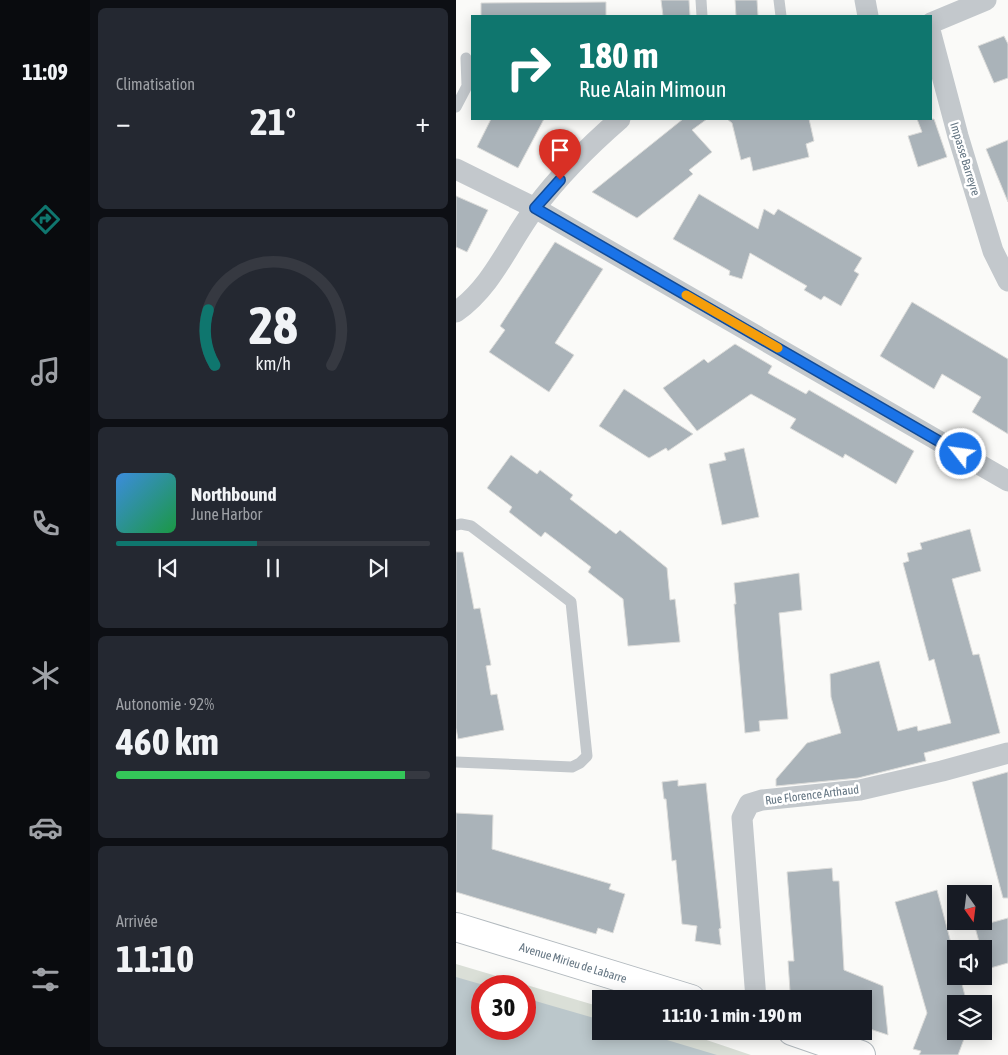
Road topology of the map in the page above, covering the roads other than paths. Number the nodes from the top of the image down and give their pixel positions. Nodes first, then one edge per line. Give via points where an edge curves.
1 (700, 0) edge
2 (779, 0) edge
3 (866, 0) edge
4 (986, 0) edge
5 (702, 15) edge
6 (781, 15) edge
7 (868, 15) edge
8 (932, 23) edge
9 (932, 38) edge
10 (466, 58) dead end
11 (456, 108) edge
12 (619, 120) edge
13 (456, 170) edge
14 (535, 208) junction
15 (1008, 281) edge
16 (456, 312) edge
17 (1008, 481) edge
18 (456, 524) edge
19 (1008, 753) edge
20 (456, 762) edge
21 (456, 928) edge
22 (661, 990) edge
23 (755, 990) edge
24 (818, 1040) edge
25 (861, 1055) edge

1 - 5 lane
2 - 6 lane
3 - 7 street
4 - 8 street
9 - 15 street, Impasse Barreyre via 993,251
10 - 11 lane via 467,86
12 - 14 street via 590,145
13 - 14 street
14 - 16 street via 486,285
14 - 17 street
18 - 20 lane via 471,526 571,602 586,756 572,767
19 - 23 street, Rue Florence Arthaud via 860,790 749,804 742,818
21 - 22 street, Avenue Mirieu de Labarre
24 - 25 street

